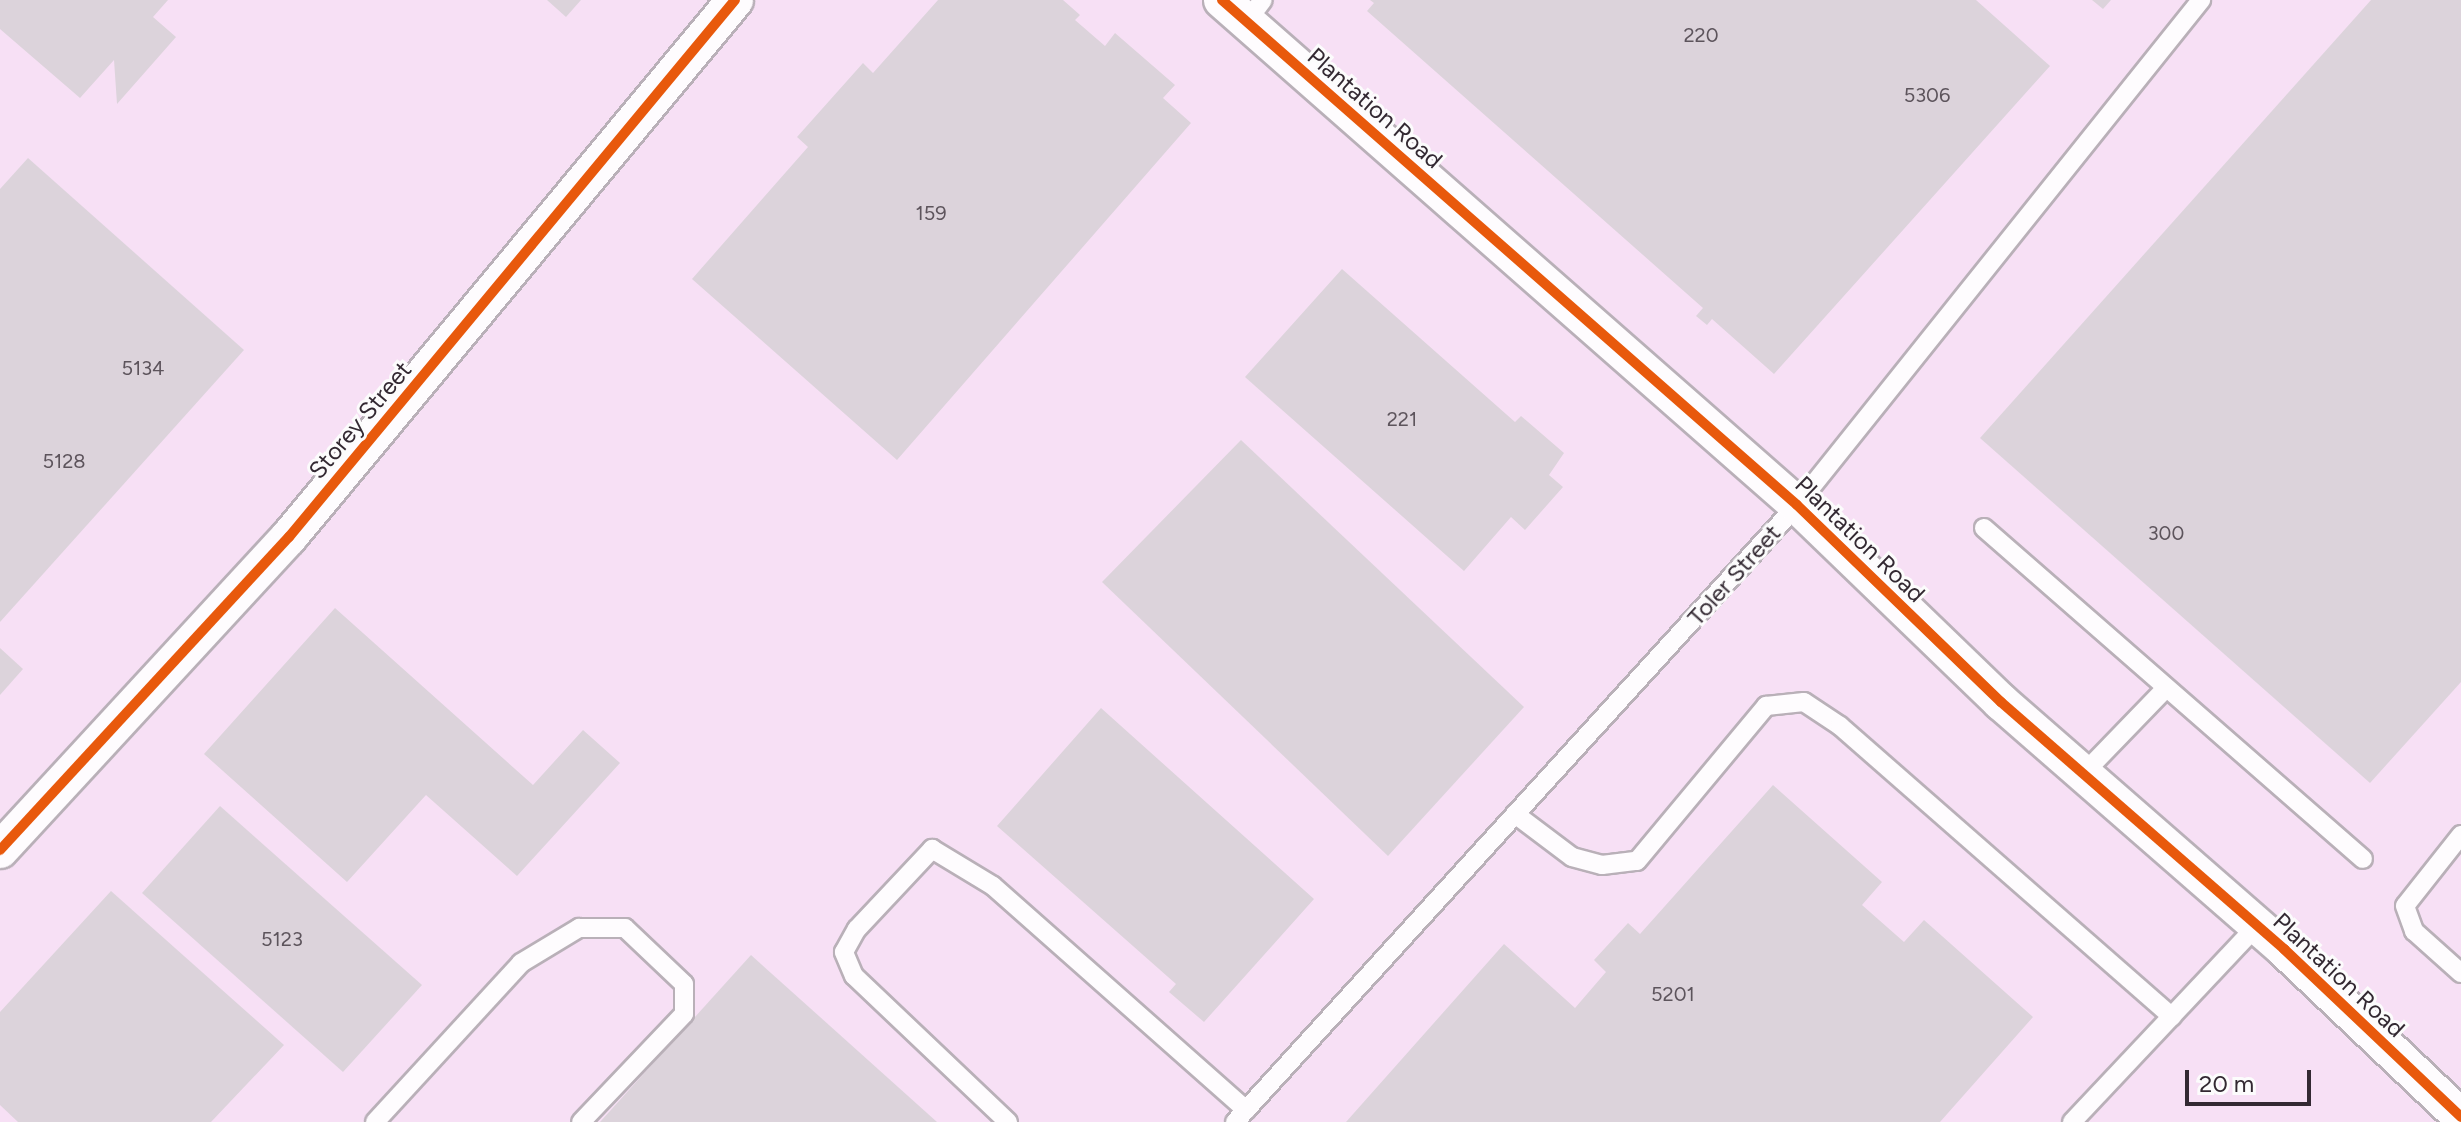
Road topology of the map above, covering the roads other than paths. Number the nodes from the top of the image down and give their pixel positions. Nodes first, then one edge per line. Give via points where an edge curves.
1 (735, 0) edge
2 (2201, 0) edge
3 (1244, 7) edge
4 (1797, 505) junction
5 (1984, 528) dead end
6 (2166, 688) junction
7 (2083, 774) junction
8 (1515, 814) junction
9 (2461, 835) edge
10 (0, 850) edge
11 (2363, 859) dead end
12 (2257, 926) junction
13 (2461, 973) edge
14 (2172, 1017) junction
15 (1241, 1116) edge
16 (2461, 1117) edge
17 (375, 1122) edge
18 (581, 1122) edge
19 (1008, 1122) edge
20 (2072, 1122) edge

1 - 10 street, Storey Street via 289,537
2 - 4 lane, Toler Street
3 - 4 street, Plantation Road
4 - 7 street, Plantation Road
4 - 8 lane, Toler Street
5 - 6 lane
6 - 7 lane
6 - 11 lane
7 - 12 street, Plantation Road
8 - 14 lane via 1572,857 1602,865 1637,861 1766,706 1804,702 1840,726
8 - 15 lane, Toler Street
9 - 13 lane via 2405,906 2414,931
12 - 14 lane
12 - 16 street, Plantation Road
14 - 20 lane
15 - 19 lane via 993,886 932,849 857,929 844,952 854,976
17 - 18 lane via 521,963 579,928 625,928 684,984 684,1014

